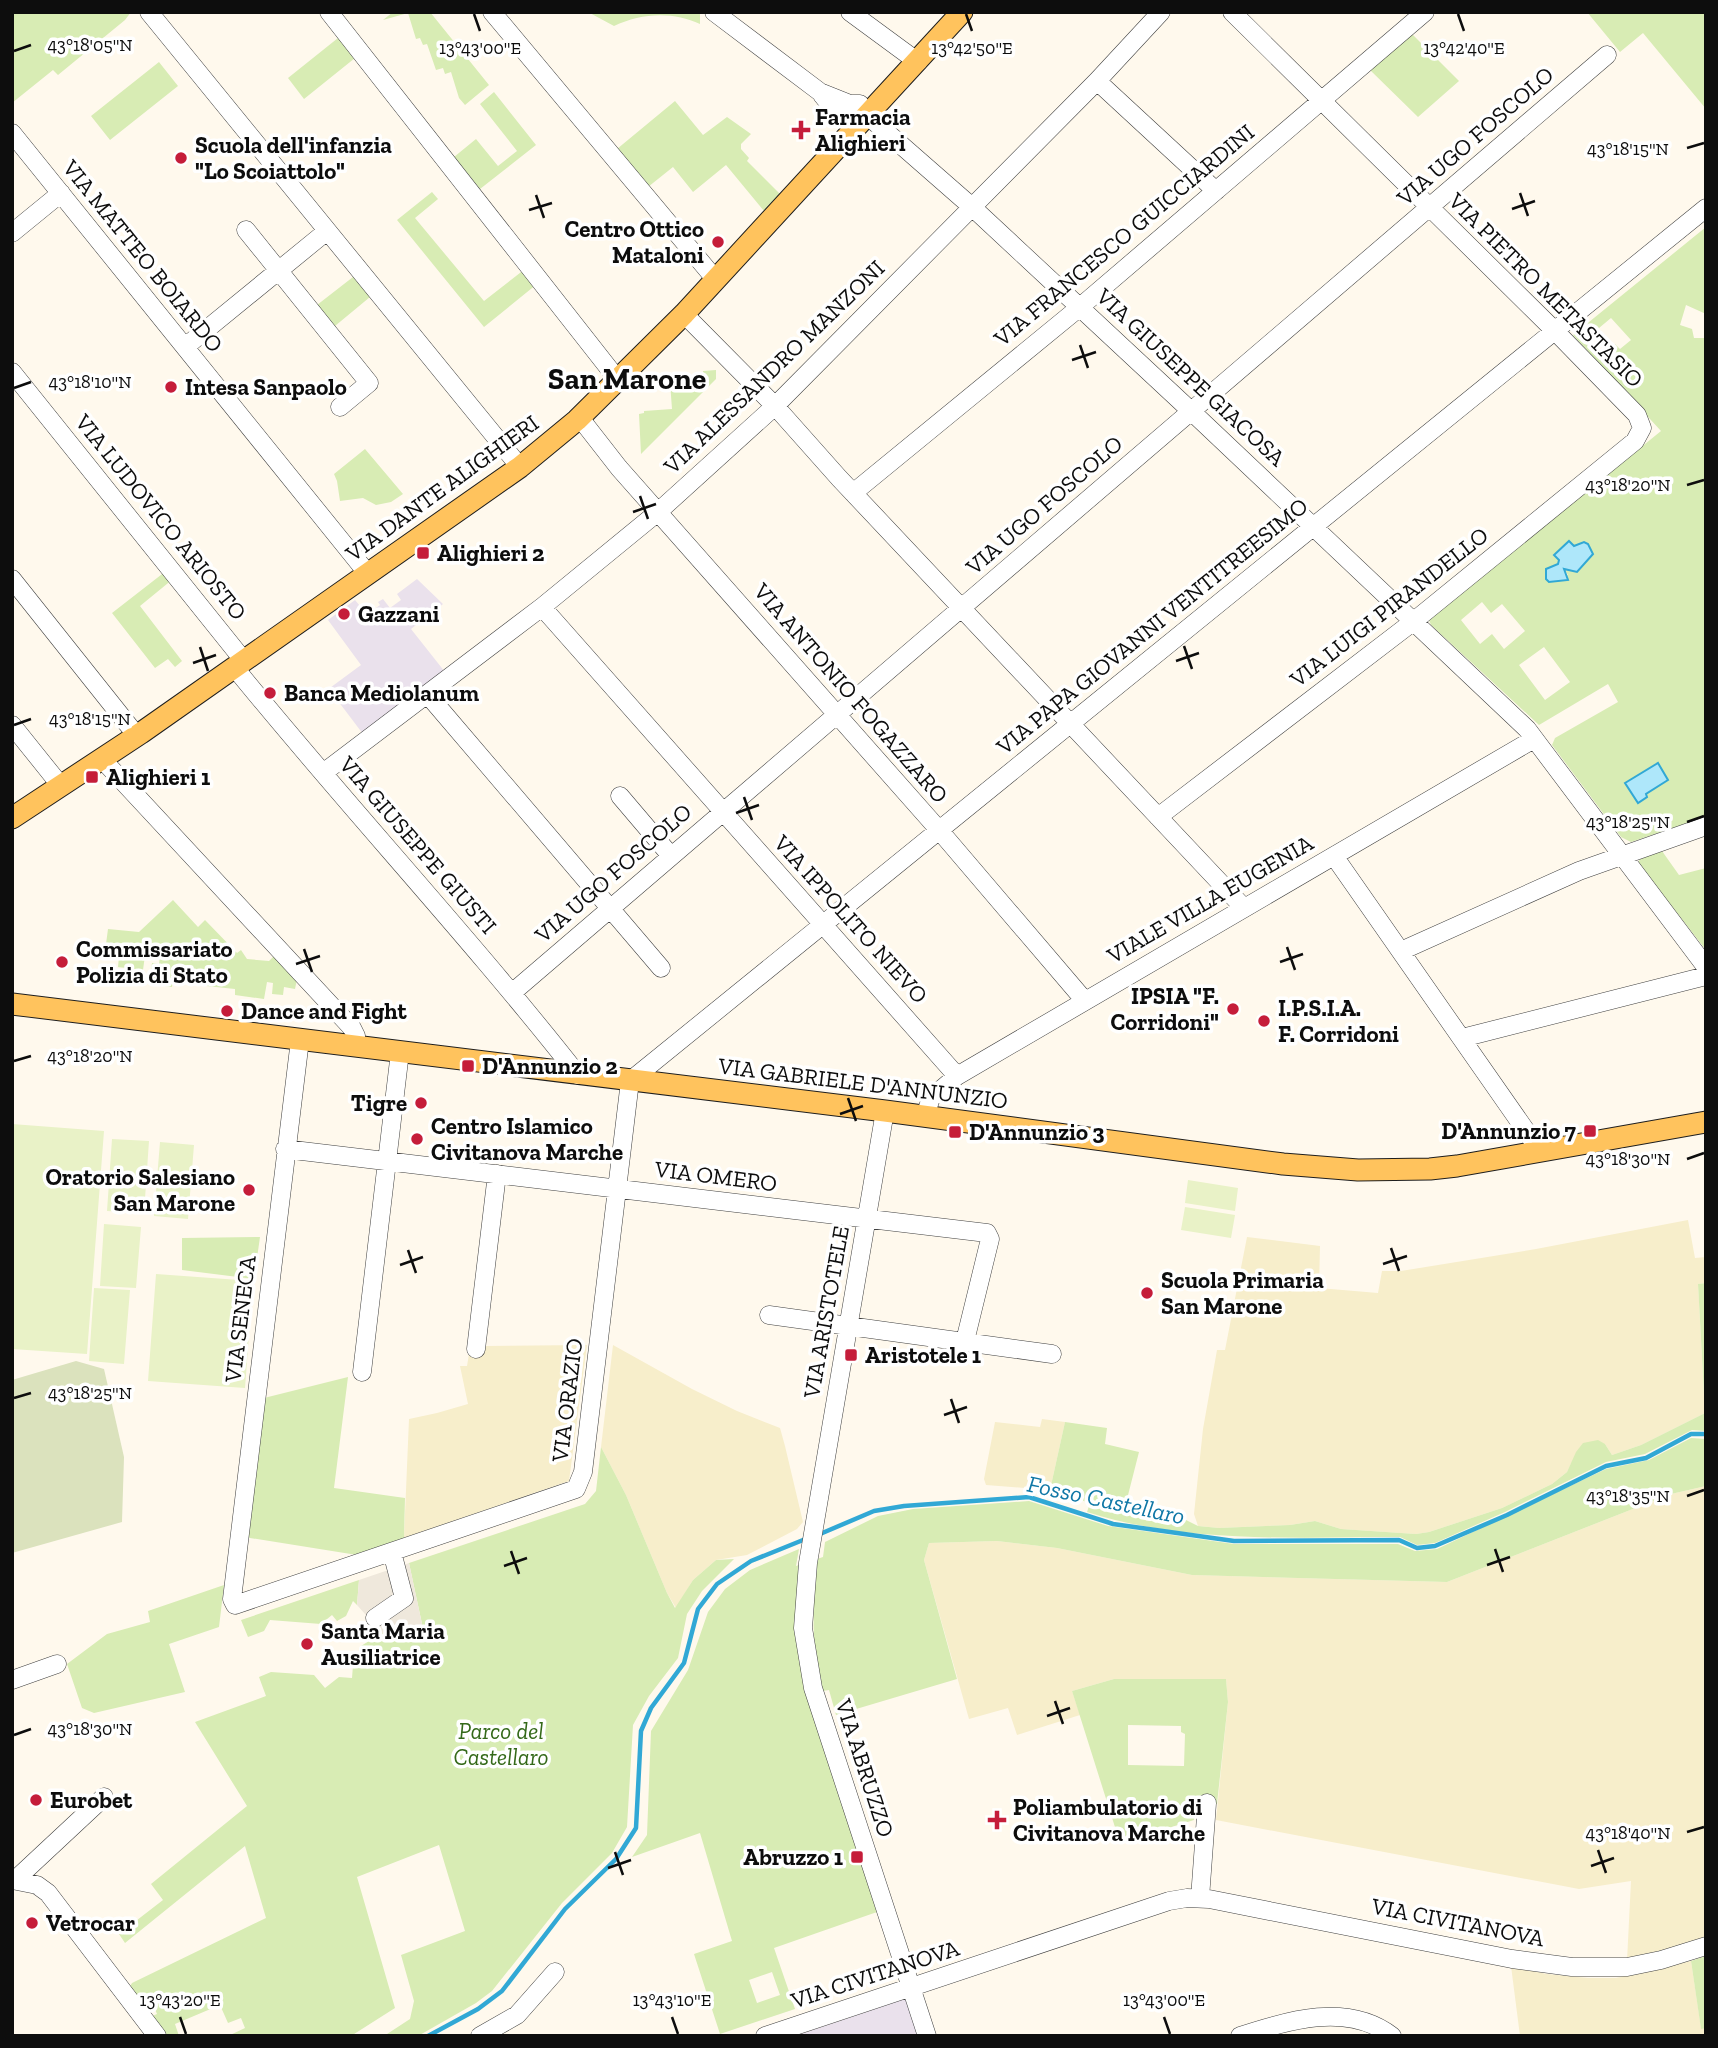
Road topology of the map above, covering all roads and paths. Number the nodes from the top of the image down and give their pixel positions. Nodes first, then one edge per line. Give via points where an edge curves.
1 (149, 12) edge
2 (492, 12) edge
3 (714, 12) edge
4 (850, 12) edge
5 (962, 12) edge
6 (1161, 12) edge
7 (1232, 12) edge
8 (1425, 12) edge
9 (332, 13) edge
10 (1607, 55) dead end
11 (918, 62) junction
12 (1097, 81) junction
13 (886, 97) junction
14 (1321, 101) junction
15 (843, 107) junction
16 (868, 116) junction
17 (12, 132) edge
18 (842, 144) junction
19 (1216, 191) junction
20 (61, 193) junction
21 (972, 207) junction
22 (1429, 207) junction
23 (1706, 208) edge
24 (246, 230) dead end
25 (327, 231) junction
26 (12, 233) edge
27 (279, 270) junction
28 (716, 280) junction
29 (1080, 307) junction
30 (684, 314) junction
31 (1555, 331) junction
32 (185, 347) junction
33 (12, 372) edge
34 (618, 380) junction
35 (775, 405) junction
36 (340, 407) dead end
37 (1191, 411) junction
38 (580, 418) junction
39 (1642, 428) joint
40 (520, 467) junction
41 (853, 493) junction
42 (658, 512) junction
43 (1314, 526) junction
44 (368, 574) junction
45 (12, 579) edge
46 (542, 607) junction
47 (961, 608) junction
48 (1414, 621) junction
49 (239, 664) junction
50 (428, 695) junction
51 (837, 715) junction
52 (1070, 724) junction
53 (12, 725) edge
54 (137, 736) junction
55 (1534, 739) junction
56 (102, 759) junction
57 (323, 773) junction
58 (61, 786) junction
59 (620, 796) dead end
60 (723, 812) junction
61 (1158, 817) junction
62 (12, 818) edge
63 (1706, 826) edge
64 (939, 830) junction
65 (1622, 855) junction
66 (671, 856) junction
67 (1334, 856) junction
68 (610, 908) junction
69 (1244, 908) junction
70 (822, 924) junction
71 (1401, 951) junction
72 (1706, 967) edge
73 (661, 968) dead end
74 (1706, 976) edge
75 (513, 992) junction
76 (1085, 1001) junction
77 (12, 1004) edge
78 (1462, 1038) junction
79 (300, 1040) junction
80 (355, 1047) junction
81 (400, 1052) junction
82 (567, 1068) junction
83 (957, 1076) junction
84 (630, 1081) junction
85 (885, 1111) junction
86 (925, 1116) junction
87 (1706, 1122) edge
88 (285, 1149) junction
89 (1540, 1151) junction
90 (387, 1161) junction
91 (497, 1174) junction
92 (617, 1189) junction
93 (866, 1218) junction
94 (769, 1315) dead end
95 (848, 1326) junction
96 (965, 1341) junction
97 (476, 1349) dead end
98 (1052, 1354) dead end
99 (362, 1372) dead end
100 (392, 1552) junction
101 (808, 1559) joint
102 (233, 1604) joint
103 (375, 1618) dead end
104 (57, 1664) dead end
105 (12, 1680) edge
106 (104, 1797) dead end
107 (1207, 1803) dead end
108 (14, 1880) edge
109 (1200, 1898) junction
110 (1706, 1946) edge
111 (555, 1972) dead end
112 (911, 1987) junction
113 (1303, 2028) edge
114 (157, 2036) edge
115 (480, 2036) edge
116 (766, 2036) edge
117 (927, 2036) edge
118 (1240, 2036) edge
119 (1392, 2036) edge

1 - 25 street
2 - 28 street
3 - 15 street, VIA GIUSEPPE GIACOSA
4 - 11 street
5 - 11 main road, VIA DANTE ALIGHIERI
6 - 12 street, VIA ALESSANDRO MANZONI
7 - 14 street, VIA PIETRO METASTASIO
8 - 14 street, VIA FRANCESCO GUICCIARDINI
9 - 34 street
10 - 22 street, VIA UGO FOSCOLO
11 - 13 main road, VIA DANTE ALIGHIERI
12 - 19 street
12 - 21 street, VIA ALESSANDRO MANZONI
13 - 15 street
13 - 16 main road, VIA DANTE ALIGHIERI
14 - 19 street, VIA FRANCESCO GUICCIARDINI
14 - 22 street, VIA PIETRO METASTASIO
15 - 16 street, VIA GIUSEPPE GIACOSA
15 - 18 street via 839,123
16 - 18 main road, VIA DANTE ALIGHIERI
16 - 21 street, VIA GIUSEPPE GIACOSA
17 - 20 street, VIA MATTEO BOIARDO
18 - 28 main road, VIA DANTE ALIGHIERI
19 - 29 street, VIA FRANCESCO GUICCIARDINI
20 - 26 street
20 - 32 street, VIA MATTEO BOIARDO
21 - 29 street, VIA GIUSEPPE GIACOSA
21 - 35 street, VIA ALESSANDRO MANZONI
22 - 31 street, VIA PIETRO METASTASIO
22 - 37 street, VIA UGO FOSCOLO
23 - 31 street, VIA PAPA GIOVANNI VENTITREESIMO
24 - 27 street
25 - 27 street
25 - 40 street
27 - 32 street
27 - 36 street via 369,383
28 - 30 main road, VIA DANTE ALIGHIERI
29 - 37 street, VIA GIUSEPPE GIACOSA
29 - 41 street, VIA FRANCESCO GUICCIARDINI
30 - 34 main road, VIA DANTE ALIGHIERI
30 - 35 street
31 - 39 street, VIA PIETRO METASTASIO via 1637,415
31 - 43 street, VIA PAPA GIOVANNI VENTITREESIMO
32 - 44 street, VIA MATTEO BOIARDO
33 - 49 street, VIA LUDOVICO ARIOSTO
34 - 38 main road, VIA DANTE ALIGHIERI
35 - 41 street
35 - 42 street, VIA ALESSANDRO MANZONI
37 - 43 street, VIA GIUSEPPE GIACOSA
37 - 47 street, VIA UGO FOSCOLO
38 - 40 main road, VIA DANTE ALIGHIERI
38 - 42 street, VIA ANTONIO FOGAZZARO
39 - 48 street, VIA LUIGI PIRANDELLO via 1635,441
40 - 44 main road, VIA DANTE ALIGHIERI
41 - 47 street
42 - 46 street, VIA ALESSANDRO MANZONI
42 - 51 street, VIA ANTONIO FOGAZZARO
43 - 48 street, VIA GIUSEPPE GIACOSA
43 - 52 street, VIA PAPA GIOVANNI VENTITREESIMO
44 - 49 main road, VIA DANTE ALIGHIERI
45 - 54 street
46 - 50 street, VIA ALESSANDRO MANZONI
46 - 60 street, VIA IPPOLITO NIEVO
47 - 51 street, VIA UGO FOSCOLO
47 - 52 street
48 - 55 street, VIA GIUSEPPE GIACOSA
48 - 61 street, VIA LUIGI PIRANDELLO
49 - 54 main road, VIA DANTE ALIGHIERI
49 - 57 street, VIA GIUSEPPE GIUSTI
50 - 57 street, VIA ALESSANDRO MANZONI
50 - 68 street
51 - 60 street, VIA UGO FOSCOLO
51 - 64 street, VIA ANTONIO FOGAZZARO
52 - 61 street
52 - 64 street, VIA PAPA GIOVANNI VENTITREESIMO
53 - 58 street
54 - 56 main road, VIA DANTE ALIGHIERI
55 - 65 street, VIA GIUSEPPE GIACOSA
55 - 67 street, VIALE VILLA EUGENIA
56 - 58 main road, VIA DANTE ALIGHIERI
56 - 80 street via 352,1028
57 - 75 street, VIA GIUSEPPE GIUSTI
58 - 62 main road, VIA DANTE ALIGHIERI
59 - 66 street
60 - 66 street, VIA UGO FOSCOLO
60 - 70 street, VIA IPPOLITO NIEVO
61 - 69 street
63 - 65 street
64 - 70 street, VIA PAPA GIOVANNI VENTITREESIMO
64 - 76 street, VIA ANTONIO FOGAZZARO
65 - 71 street
65 - 72 street, VIA GIUSEPPE GIACOSA
66 - 68 street, VIA UGO FOSCOLO
67 - 69 street, VIALE VILLA EUGENIA
67 - 71 street
68 - 73 street
68 - 75 street, VIA UGO FOSCOLO
69 - 76 street, VIALE VILLA EUGENIA
70 - 83 street, VIA IPPOLITO NIEVO
70 - 84 street, VIA PAPA GIOVANNI VENTITREESIMO
71 - 78 street
74 - 78 street
75 - 82 street, VIA GIUSEPPE GIUSTI
76 - 83 street, VIALE VILLA EUGENIA
77 - 79 main road, VIA GABRIELE D'ANNUNZIO
78 - 89 street
79 - 80 main road, VIA GABRIELE D'ANNUNZIO
79 - 88 street, VIA SENECA
80 - 81 main road, VIA GABRIELE D'ANNUNZIO
81 - 82 main road, VIA GABRIELE D'ANNUNZIO
81 - 90 street
82 - 84 main road, VIA GABRIELE D'ANNUNZIO
83 - 86 street, VIALE VILLA EUGENIA via 931,1098
84 - 85 main road, VIA GABRIELE D'ANNUNZIO
84 - 92 street, VIA ORAZIO
85 - 86 main road, VIA GABRIELE D'ANNUNZIO
85 - 93 street, VIA ARISTOTELE
86 - 89 main road, VIA GABRIELE D'ANNUNZIO via 1358,1171 1430,1169
87 - 89 main road, VIA GABRIELE D'ANNUNZIO
88 - 90 street, VIA OMERO
88 - 102 street, VIA SENECA
90 - 91 street, VIA OMERO
90 - 99 street
91 - 92 street, VIA OMERO
91 - 97 street
92 - 93 street, VIA OMERO
92 - 100 street, VIA ORAZIO via 583,1472 576,1489
93 - 95 street, VIA ARISTOTELE
93 - 96 street, VIA OMERO via 989,1235
94 - 95 street
95 - 96 street
95 - 101 street, VIA ARISTOTELE
96 - 98 street
100 - 102 street, VIA ORAZIO
100 - 103 street via 404,1598
101 - 112 street, VIA ABRUZZO via 803,1628 813,1688
104 - 105 street
106 - 108 street
107 - 109 street
108 - 114 street via 37,1885 48,1893
109 - 110 street, VIA CIVITANOVA via 1572,1967 1627,1967
109 - 112 street, VIA CIVITANOVA via 1169,1901
111 - 115 street via 517,2015
112 - 116 street, VIA CIVITANOVA
112 - 117 street, VIA ABRUZZO
113 - 118 street
113 - 119 street via 1332,2017 1362,2020

